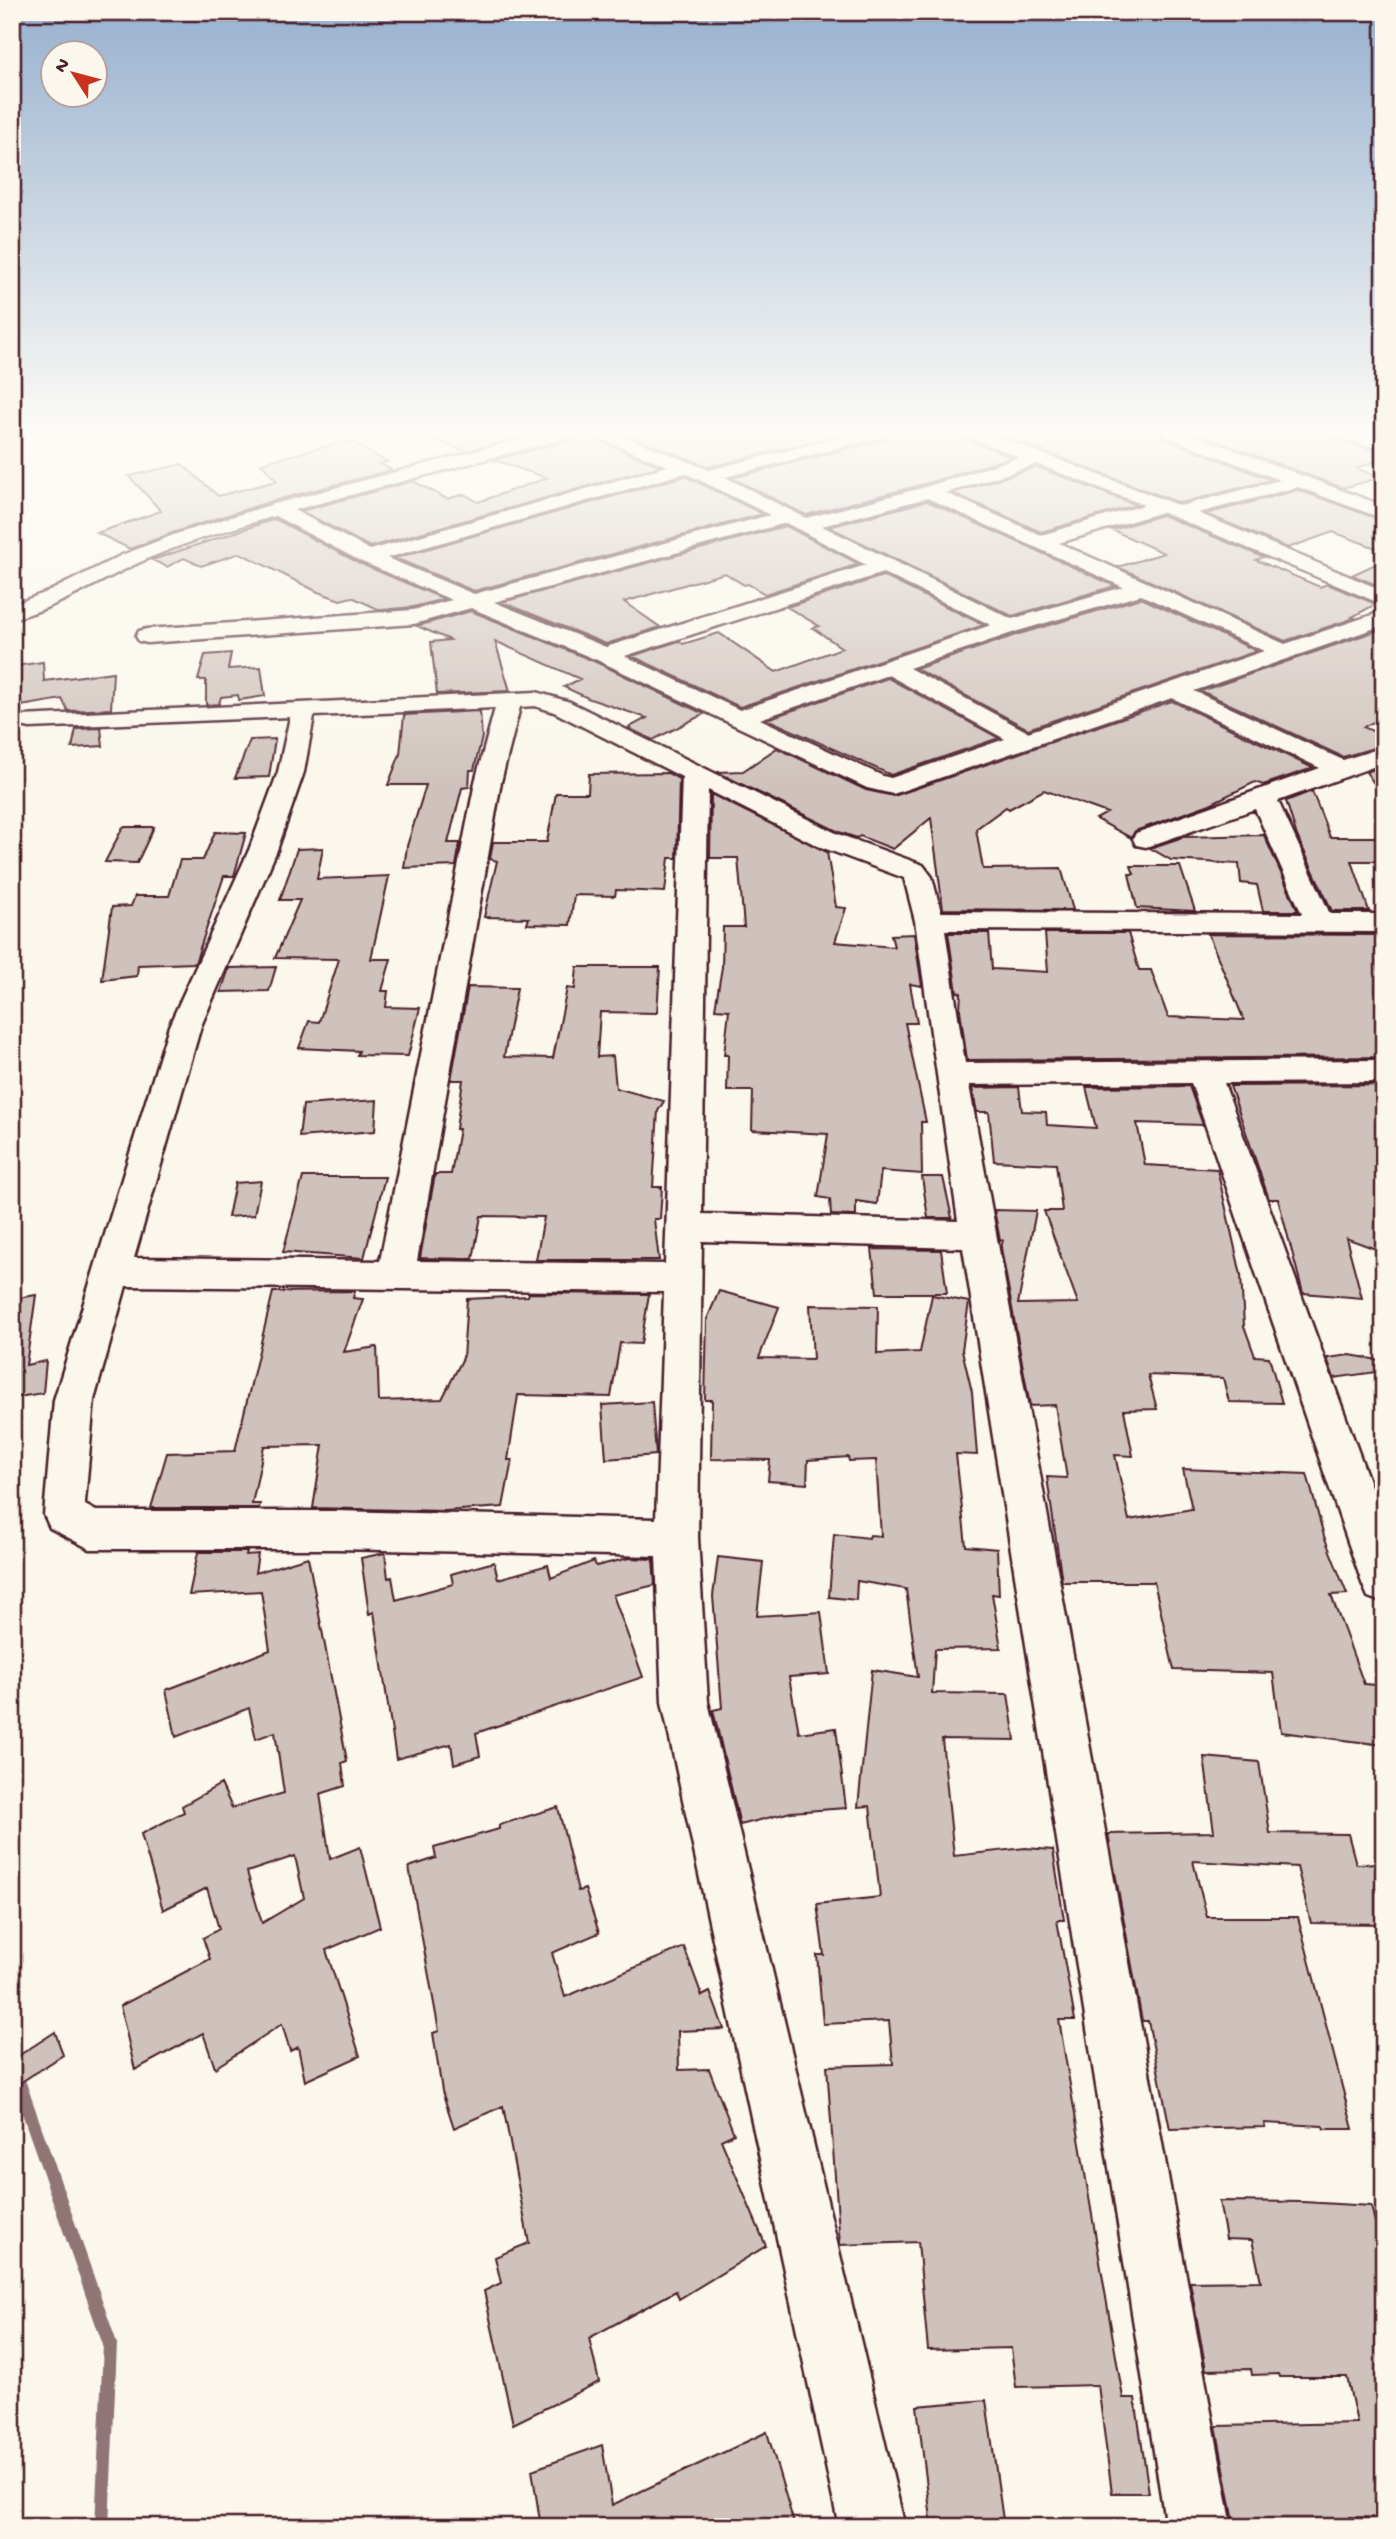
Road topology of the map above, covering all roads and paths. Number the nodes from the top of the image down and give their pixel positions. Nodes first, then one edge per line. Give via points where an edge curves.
1 (151, 550) edge
2 (355, 550) edge
3 (390, 550) edge
4 (678, 550) edge
5 (854, 550) edge
6 (1059, 550) edge
7 (1270, 550) edge
8 (367, 557) junction
9 (884, 566) junction
10 (1143, 588) junction
11 (1384, 598) edge
12 (473, 602) junction
13 (12, 613) edge
14 (1384, 618) edge
15 (1010, 626) junction
16 (147, 636) dead end
17 (1286, 653) junction
18 (605, 654) junction
19 (890, 667) junction
20 (1175, 691) junction
21 (509, 700) junction
22 (304, 708) junction
23 (737, 719) junction
24 (30, 721) dead end
25 (1027, 741) junction
26 (1384, 754) edge
27 (1342, 769) junction
28 (695, 774) junction
29 (1263, 797) junction
30 (1146, 839) dead end
31 (929, 921) junction
32 (1321, 923) junction
33 (1384, 923) edge
34 (1384, 1072) edge
35 (1205, 1073) junction
36 (951, 1074) junction
37 (684, 1227) junction
38 (980, 1235) junction
39 (112, 1272) junction
40 (396, 1275) junction
41 (683, 1278) junction
42 (677, 1538) junction
43 (1384, 1583) edge
44 (872, 2527) edge
45 (1199, 2527) edge

1 - 13 street
2 - 8 street
3 - 8 street
4 - 12 street
5 - 9 street
6 - 10 street
7 - 11 street
8 - 12 street
9 - 15 street
9 - 18 street
10 - 15 street
10 - 17 street
12 - 16 street via 414,617
12 - 18 street
14 - 17 street
15 - 19 street
17 - 20 street
18 - 23 street
19 - 23 street
19 - 25 street
20 - 25 street
20 - 27 street
21 - 22 street
21 - 28 street via 536,699 562,707
21 - 40 street via 488,782
22 - 24 street
22 - 39 street via 291,772 263,850 186,1026
23 - 25 street via 876,783 893,786
26 - 27 street
27 - 29 street
28 - 31 street via 828,840 913,871
28 - 37 street
29 - 30 street
29 - 32 street
31 - 32 street
31 - 36 street
32 - 33 street
34 - 35 street
35 - 36 street
35 - 43 street
36 - 38 street
37 - 38 street
37 - 41 street
38 - 45 street
39 - 40 street
39 - 42 street via 74,1400 64,1502 65,1515 90,1530
40 - 41 street
41 - 42 street
42 - 44 street via 685,1702

